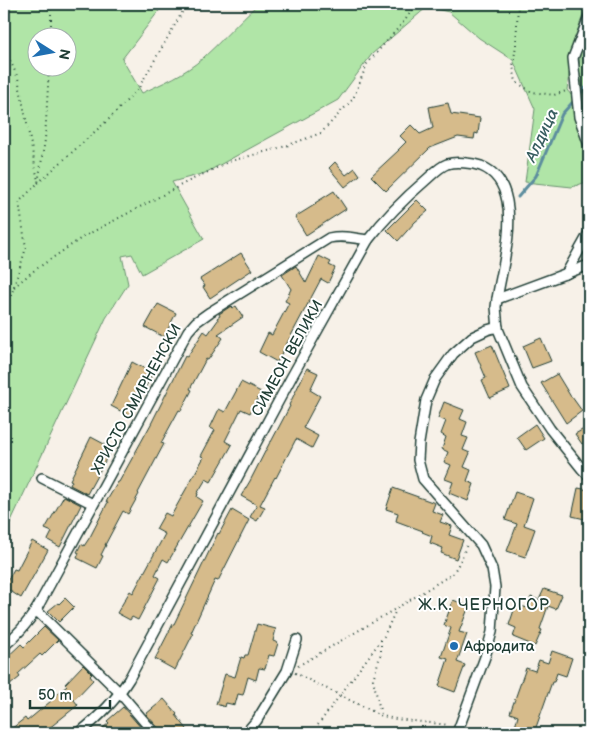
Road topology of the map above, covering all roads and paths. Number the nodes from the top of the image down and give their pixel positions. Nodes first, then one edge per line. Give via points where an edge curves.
1 (50, 4) edge
2 (187, 4) edge
3 (416, 4) edge
4 (518, 4) edge
5 (589, 16) edge
6 (51, 28) edge
7 (4, 47) edge
8 (48, 78) edge
9 (576, 89) junction
10 (589, 145) edge
11 (38, 183) junction
12 (589, 233) edge
13 (368, 240) junction
14 (589, 265) edge
15 (566, 274) junction
16 (14, 287) junction
17 (496, 299) junction
18 (4, 303) edge
19 (498, 327) junction
20 (589, 476) edge
21 (42, 478) dead end
22 (93, 504) junction
23 (471, 535) junction
24 (398, 608) junction
25 (36, 610) junction
26 (297, 640) dead end
27 (381, 640) junction
28 (4, 646) edge
29 (289, 671) junction
30 (120, 693) junction
31 (340, 696) junction
32 (382, 716) junction
33 (458, 730) edge
34 (79, 733) edge
35 (154, 733) edge
36 (246, 733) edge
37 (312, 733) edge

1 - 6 path
2 - 11 path via 138,89
3 - 16 path via 368,64 353,99 321,134 231,161 187,182 83,237
4 - 9 path via 513,66 516,82 532,92 554,95
5 - 9 street via 573,58
7 - 11 path via 18,78
8 - 11 path via 45,140
9 - 10 street via 579,117
11 - 16 path via 20,202 26,248
12 - 15 street
13 - 17 street, СИМЕОН ВЕЛИКИ via 380,224 436,171 448,164 461,163 486,168 498,177 509,214
13 - 22 street, ХРИСТО СМИРНЕНСКИ via 329,238 196,322 188,331
13 - 30 street, СИМЕОН ВЕЛИКИ
14 - 15 street
15 - 17 street
16 - 18 path
17 - 19 street, СИМЕОН ВЕЛИКИ
19 - 20 street, СИМЕОН ВЕЛИКИ via 522,387
19 - 23 street via 472,337 453,354 435,379 426,400 419,443 418,460 423,479
21 - 22 street
22 - 25 street, ХРИСТО СМИРНЕНСКИ
23 - 24 path via 452,574
23 - 33 street via 481,545 492,569 494,605 492,632 485,657
24 - 27 path
24 - 29 path
25 - 28 street, ХРИСТО СМИРНЕНСКИ
25 - 30 street
26 - 29 street
27 - 31 path
27 - 32 path via 381,653 373,679
29 - 31 path
29 - 36 street
30 - 34 street, СИМЕОН ВЕЛИКИ
30 - 35 street
31 - 32 path
31 - 37 path
32 - 33 path

